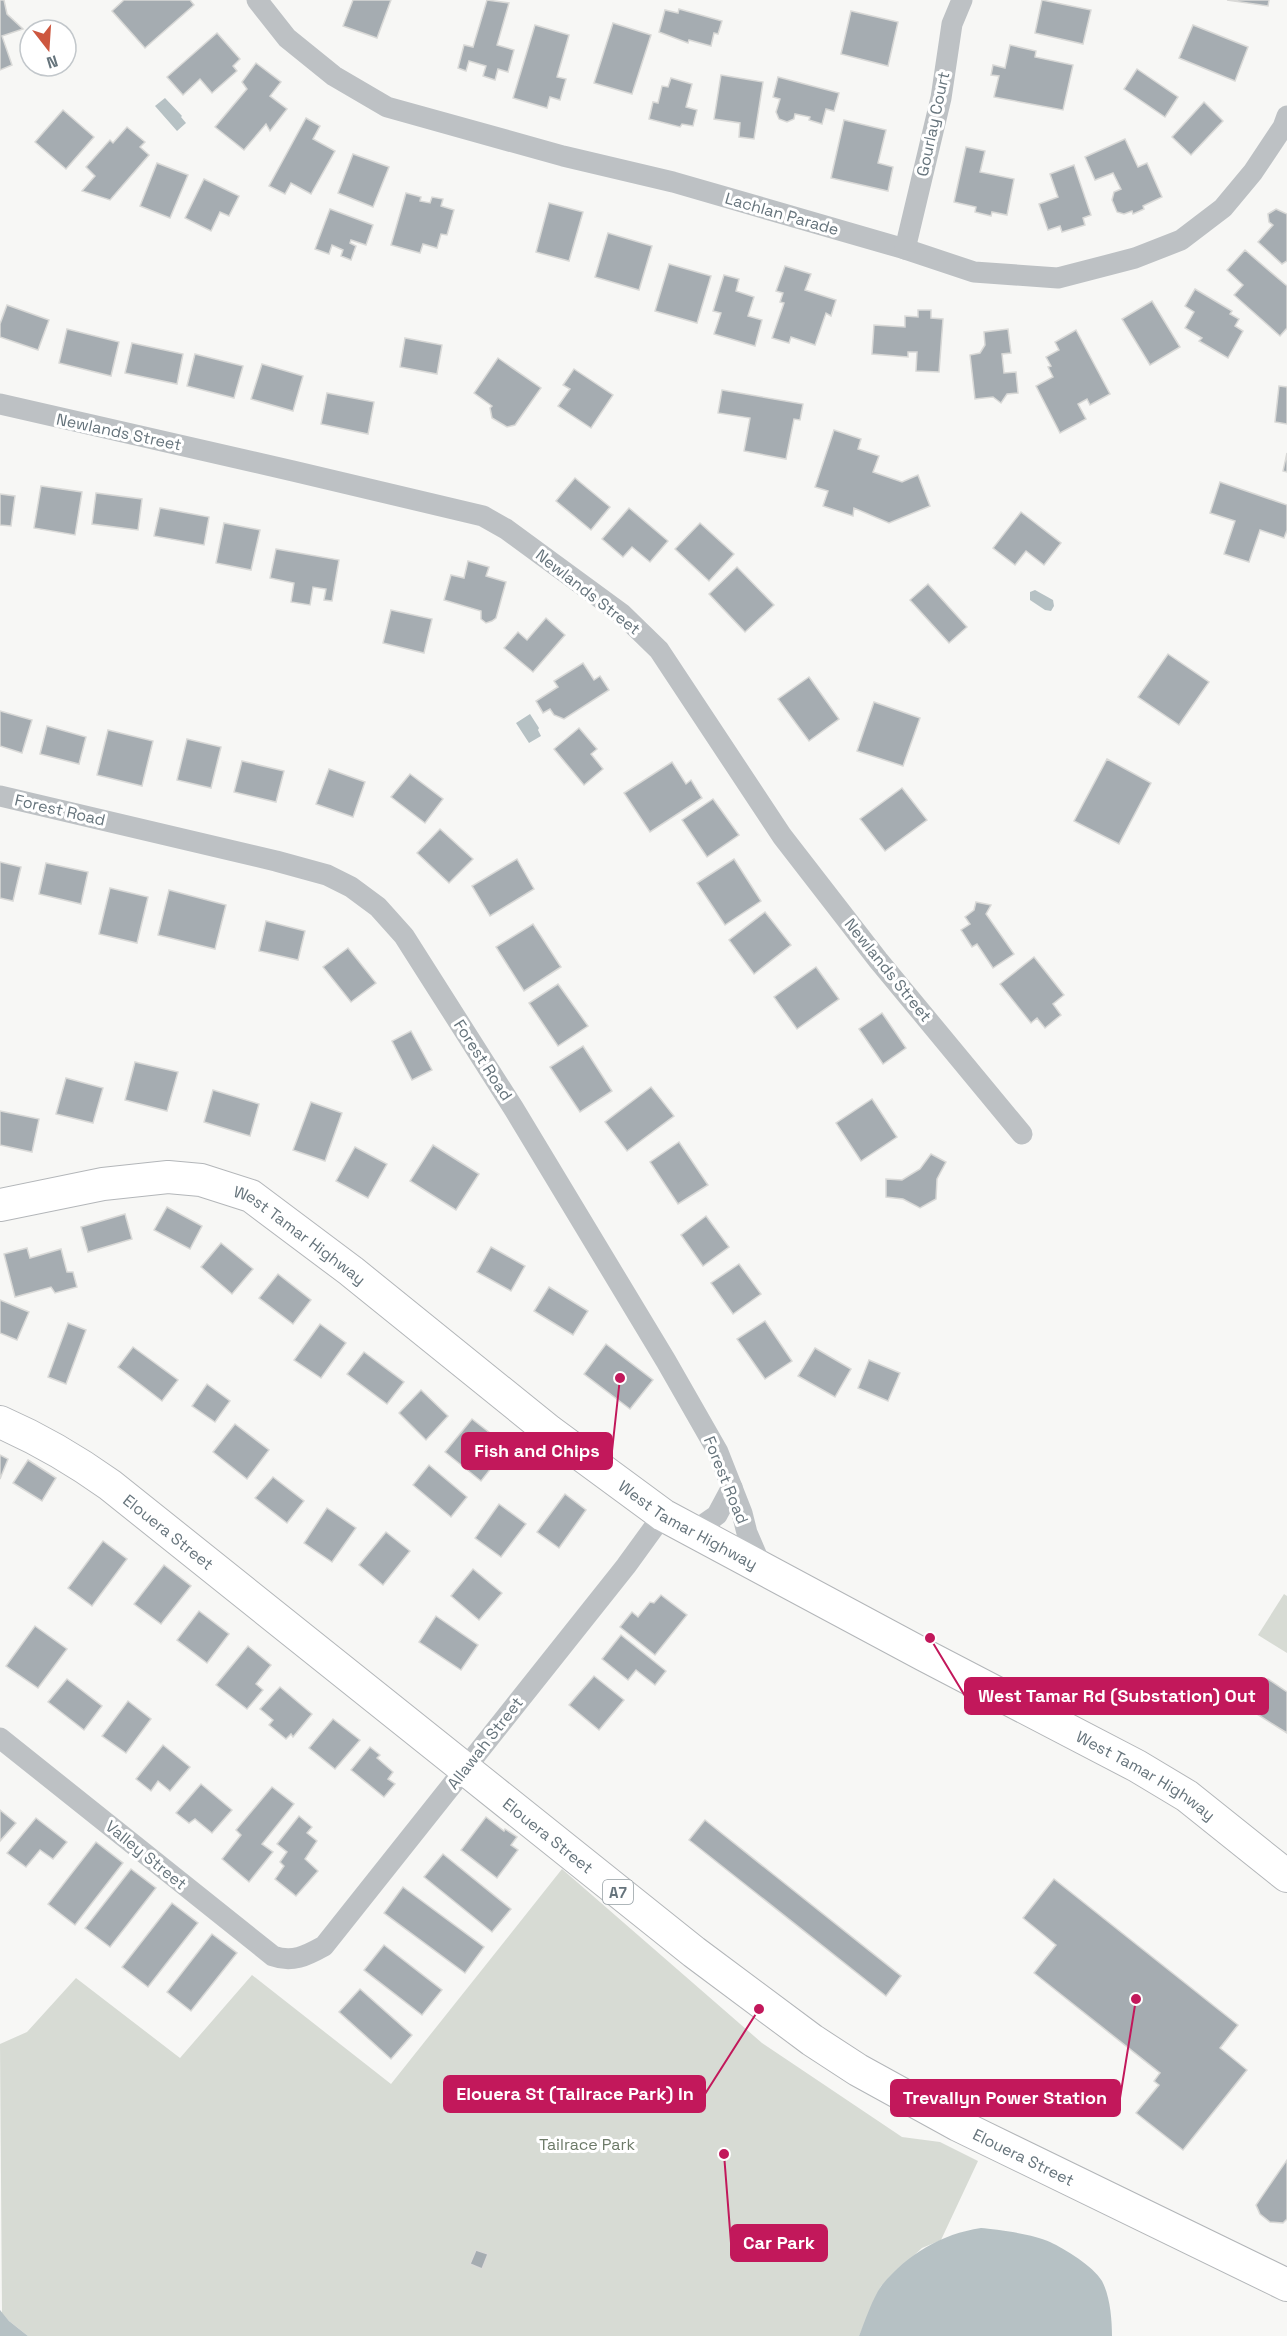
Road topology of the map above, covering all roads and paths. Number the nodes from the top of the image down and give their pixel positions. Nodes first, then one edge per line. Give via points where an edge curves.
1 (257, 0) edge
2 (962, 0) edge
3 (1287, 116) edge
4 (905, 249) junction
5 (0, 404) edge
6 (0, 796) edge
7 (1022, 1134) dead end
8 (0, 1205) edge
9 (0, 1422) edge
10 (732, 1487) junction
11 (663, 1515) junction
12 (694, 1531) junction
13 (764, 1570) junction
14 (0, 1738) edge
15 (466, 1768) junction
16 (1287, 1876) edge
17 (296, 1959) joint
18 (1287, 2285) edge

1 - 4 street, Lachlan Parade via 287,38 333,76 387,107 673,182
2 - 4 street, Gourlay Court via 952,24 941,98
3 - 4 street, Lachlan Parade via 1253,172 1223,208 1181,240 1135,258 1058,278 974,272
5 - 7 street, Newlands Street via 483,516 506,529 622,614 659,650 782,836 878,960
6 - 10 street, Forest Road via 327,875 378,907 404,936 527,1129 666,1361 718,1452
8 - 11 highway, West Tamar Highway via 103,1184 168,1177 201,1180 251,1196 351,1271 549,1431
9 - 15 highway, Elouera Street / A7 via 34,1437 110,1485
10 - 12 street via 717,1515
10 - 13 street, Forest Road
11 - 12 highway, West Tamar Highway
11 - 15 street, Allawah Street
12 - 13 highway, West Tamar Highway
13 - 16 highway, West Tamar Highway via 1137,1766 1187,1796
14 - 17 street, Valley Street via 273,1956
15 - 17 street, Allawah Street via 324,1946
15 - 18 highway, Elouera Street / A7 via 694,1953 858,2070 958,2125

